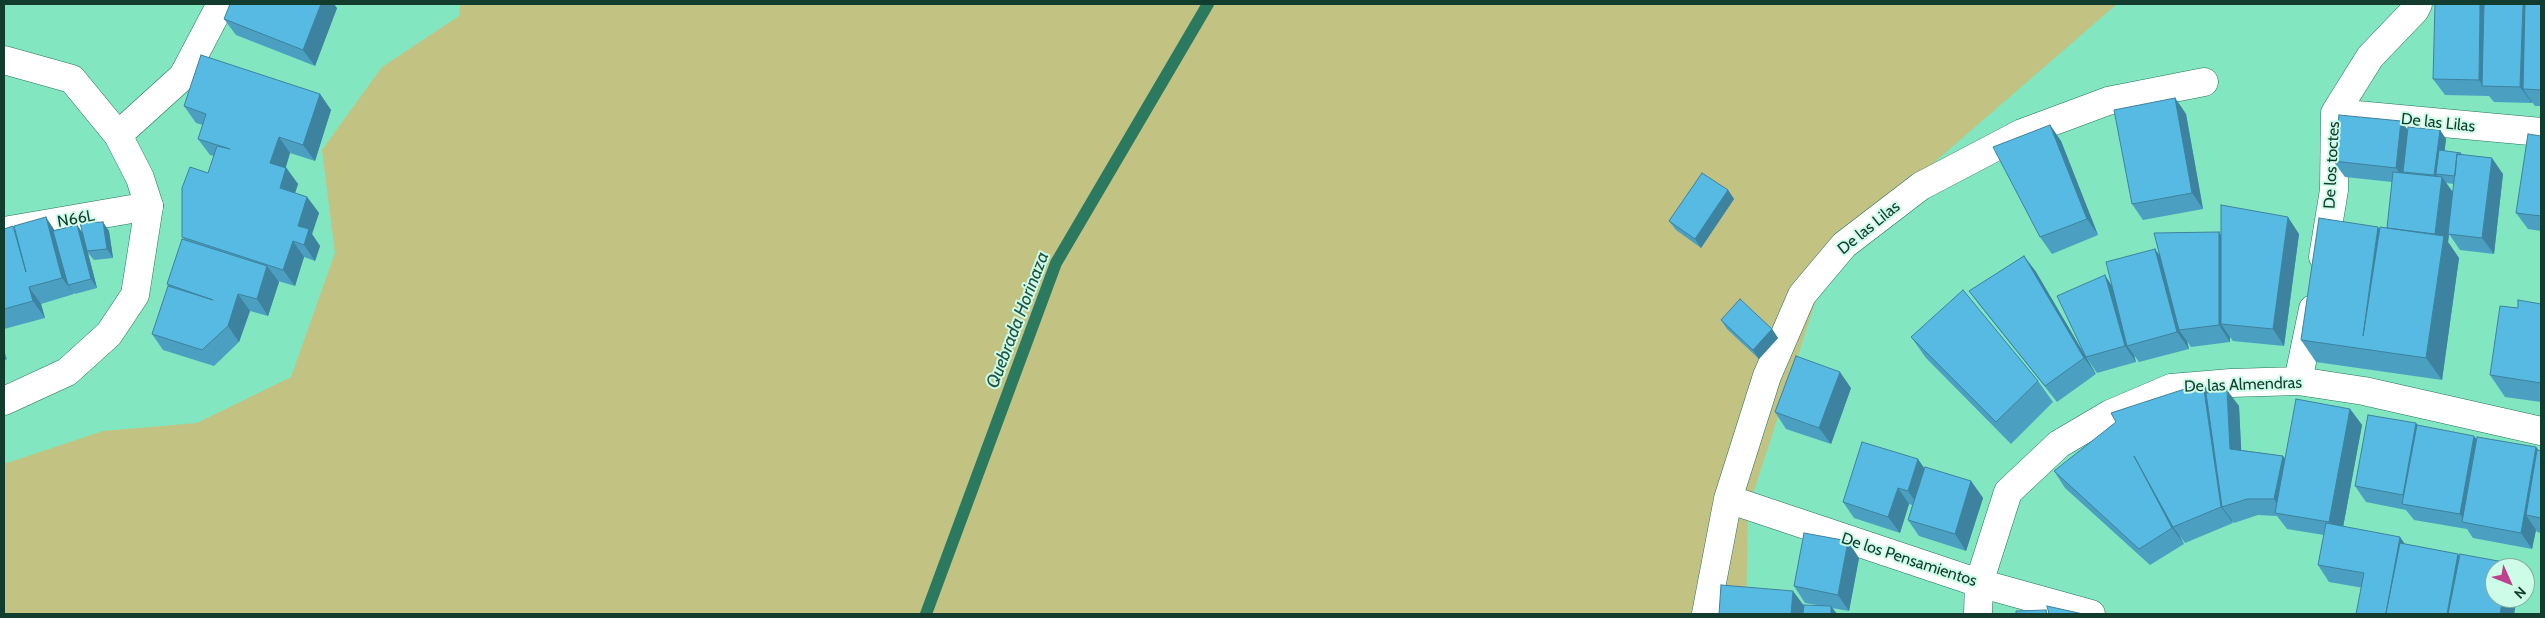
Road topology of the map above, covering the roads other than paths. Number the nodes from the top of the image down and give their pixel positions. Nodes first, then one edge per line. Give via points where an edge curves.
1 (221, 4) edge
2 (2418, 4) edge
3 (4, 60) edge
4 (2204, 82) dead end
5 (2335, 113) junction
6 (2541, 132) edge
7 (118, 135) junction
8 (149, 206) junction
9 (4, 231) edge
10 (2298, 381) junction
11 (4, 401) edge
12 (2541, 431) edge
13 (1728, 499) junction
14 (1979, 583) junction
15 (1706, 614) edge
16 (1978, 614) edge
17 (2091, 614) edge

1 - 7 street via 183,76
2 - 5 street, De los toctes via 2370,57
3 - 7 street via 72,78
4 - 13 street, De las Lilas via 2108,102 2022,133 1921,186 1844,245 1802,295 1767,376
5 - 6 street, De las Lilas
5 - 10 street, De los toctes via 2334,190
7 - 8 street via 140,178
8 - 9 street, N66L
8 - 11 street via 135,295 109,334 67,372
10 - 12 street, De las Almendras via 2364,391
10 - 14 street, De las Almendras via 2171,388 2110,414 2059,444 2008,492
13 - 14 street, De los Pensamientos
13 - 15 street, De las Lilas
14 - 16 street, De las Almendras
14 - 17 street, De los Pensamientos

